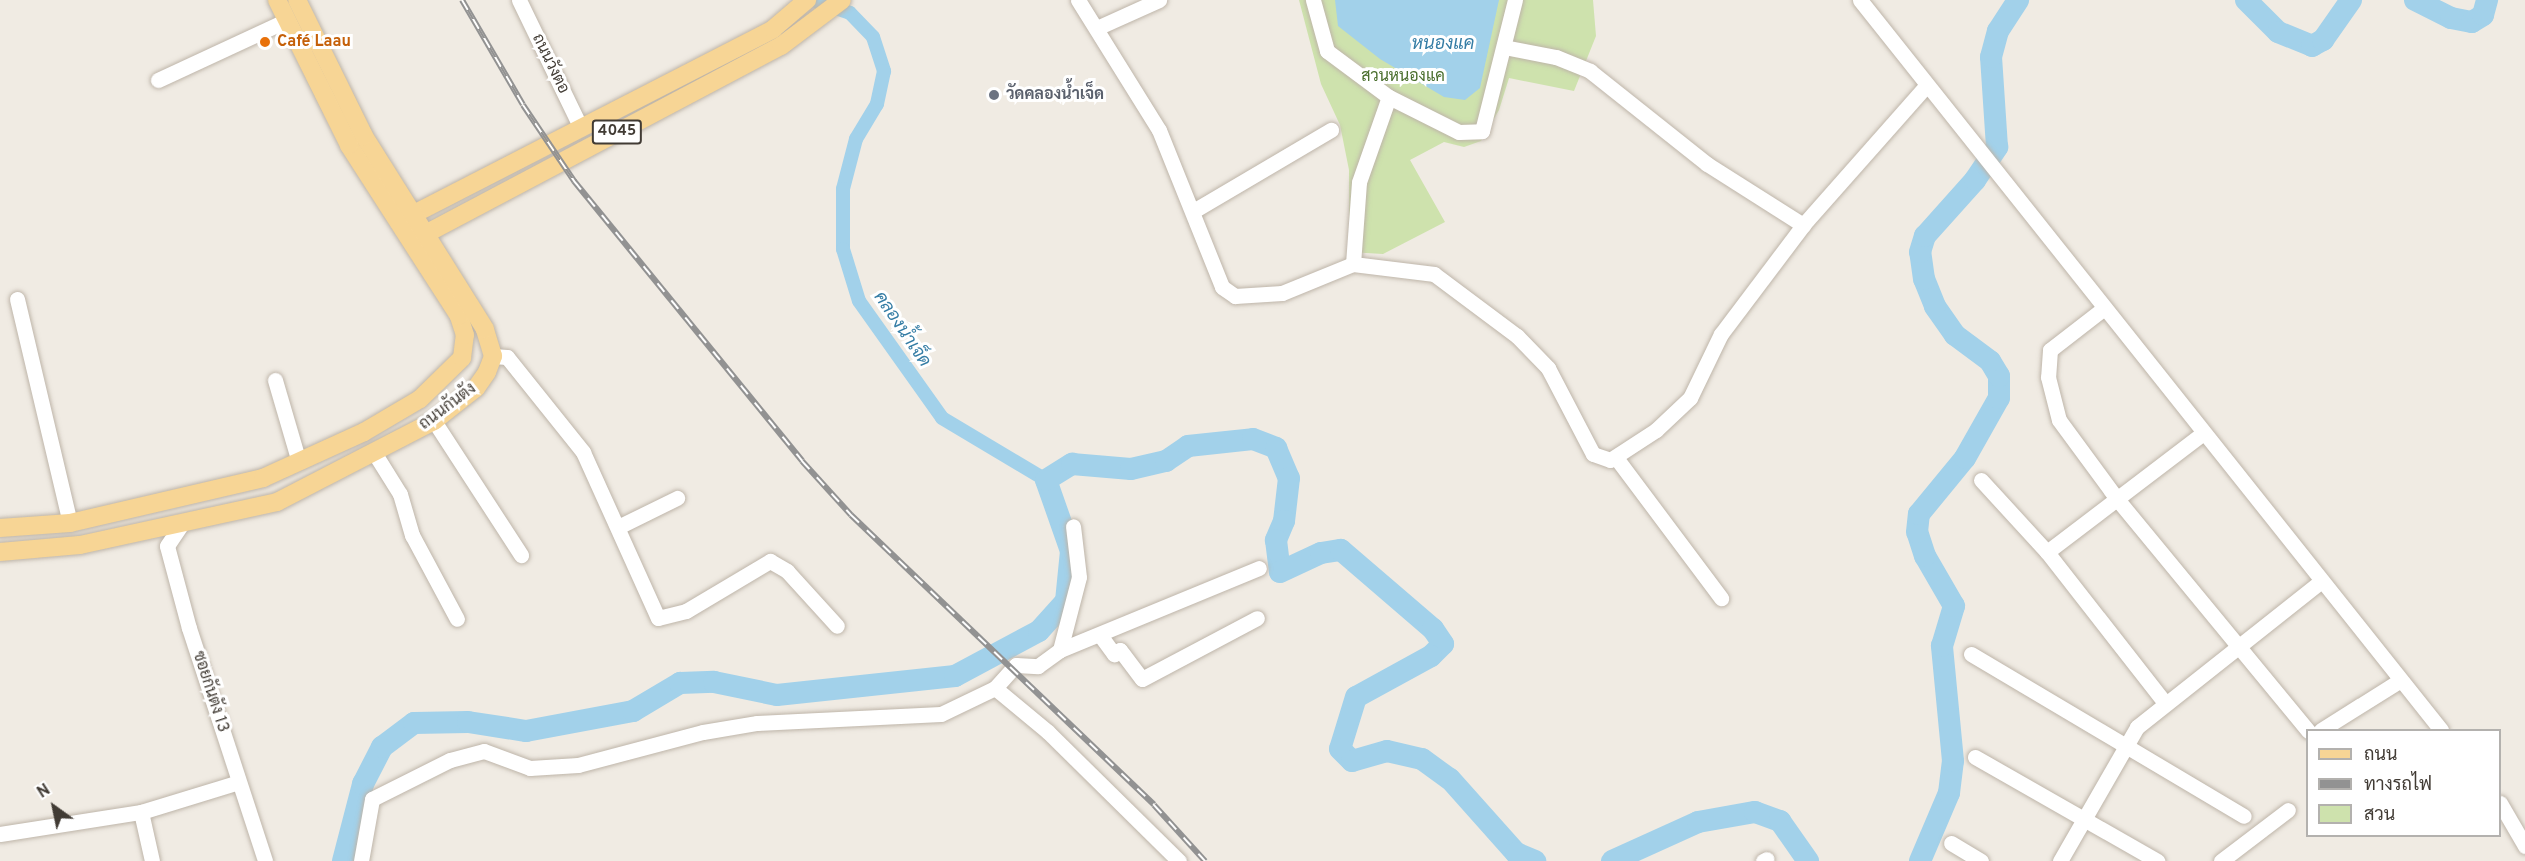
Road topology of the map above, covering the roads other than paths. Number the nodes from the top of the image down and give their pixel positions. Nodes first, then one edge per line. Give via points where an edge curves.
1 (277, 0) edge
2 (297, 0) edge
3 (519, 0) edge
4 (843, 0) edge
5 (1078, 0) edge
6 (1159, 0) edge
7 (1313, 0) edge
8 (1515, 0) edge
9 (1860, 0) edge
10 (804, 3) edge
11 (285, 21) junction
12 (1099, 27) junction
13 (315, 38) junction
14 (298, 45) junction
15 (1504, 47) junction
16 (158, 80) dead end
17 (1925, 87) junction
18 (1389, 97) junction
19 (581, 128) junction
20 (1331, 130) dead end
21 (1195, 210) junction
22 (407, 218) junction
23 (1803, 225) junction
24 (420, 237) junction
25 (1353, 264) junction
26 (17, 299) dead end
27 (2103, 309) junction
28 (493, 356) junction
29 (275, 380) dead end
30 (434, 421) junction
31 (364, 432) junction
32 (2203, 433) junction
33 (375, 454) junction
34 (1617, 459) junction
35 (299, 462) junction
36 (1981, 480) dead end
37 (677, 498) dead end
38 (2117, 499) junction
39 (175, 502) junction
40 (70, 523) junction
41 (181, 525) junction
42 (1072, 526) dead end
43 (618, 527) junction
44 (0, 528) edge
45 (0, 552) edge
46 (2047, 552) junction
47 (521, 555) dead end
48 (1260, 568) dead end
49 (2320, 582) junction
50 (1721, 598) dead end
51 (1257, 618) dead end
52 (458, 619) dead end
53 (837, 626) dead end
54 (1100, 635) junction
55 (2239, 645) junction
56 (1059, 650) junction
57 (1971, 654) dead end
58 (2399, 681) junction
59 (994, 688) junction
60 (2164, 702) junction
61 (2323, 729) edge
62 (2440, 729) edge
63 (2306, 730) edge
64 (2126, 747) junction
65 (1975, 757) dead end
66 (239, 782) junction
67 (2501, 806) edge
68 (2288, 810) dead end
69 (141, 812) junction
70 (2244, 816) dead end
71 (2081, 822) junction
72 (0, 834) edge
73 (1951, 843) dead end
74 (2525, 846) edge
75 (152, 861) edge
76 (265, 861) edge
77 (361, 861) edge
78 (1179, 861) edge
79 (1981, 861) edge
80 (2060, 861) edge
81 (2157, 861) edge
82 (2221, 861) edge

1 - 11 main road, ถนนกันตัง
2 - 13 main road, ถนนกันตัง
3 - 19 street, ถนนวังตอ
4 - 24 main road, 4045 via 820,21 781,46
5 - 12 street
6 - 12 street
7 - 18 street via 1327,51
8 - 15 street
9 - 17 street
10 - 19 main road, 4045 via 773,29
11 - 14 main road, ถนนกันตัง
11 - 16 street
12 - 21 street via 1159,130
13 - 14 main road
13 - 22 main road, ถนนกันตัง
14 - 22 main road, ถนนกันตัง via 349,145
15 - 18 street via 1482,131 1459,132
15 - 23 street via 1556,57 1590,71 1707,164
17 - 23 street
17 - 27 street
18 - 25 street via 1359,183
19 - 22 main road, 4045
20 - 21 street
21 - 25 street via 1215,274 1234,296 1302,288
22 - 24 main road, ถนนกันตัง
23 - 34 street via 1721,334 1690,398
24 - 28 main road, ถนนกันตัง via 485,329
24 - 31 main road, ถนนกันตัง via 459,316 465,335 462,358 420,399
25 - 34 street via 1415,268 1434,274 1472,299 1548,368 1593,454
26 - 40 street
27 - 32 street
27 - 38 street via 2050,350 2048,377 2059,420
28 - 30 main road, ถนนกันตัง via 476,388
28 - 43 street via 507,357 583,452
29 - 35 street
30 - 33 main road, ถนนกันตัง
30 - 47 street
31 - 33 main road
31 - 35 main road, ถนนกันตัง
32 - 38 street
32 - 49 street
33 - 41 main road, ถนนกันตัง via 277,502
33 - 52 street via 400,494 412,535
34 - 50 street
35 - 39 main road, ถนนกันตัง via 263,478
36 - 46 street
37 - 43 street
38 - 46 street
38 - 55 street
39 - 40 main road, ถนนกันตัง
39 - 41 main road
40 - 44 main road, ถนนกันตัง
41 - 45 main road, ถนนกันตัง via 80,545
41 - 66 street, ซอยกันตัง 13 via 168,546
42 - 56 street via 1079,577
43 - 53 street via 658,618 686,611 770,561 787,571
46 - 60 street
48 - 54 street
49 - 55 street
49 - 58 street
51 - 54 street via 1142,679 1120,650 1114,654
54 - 56 street
55 - 60 street
55 - 63 street
56 - 59 street via 1038,666 1016,665
57 - 64 street
58 - 61 street
58 - 62 street
59 - 77 street via 941,714 757,723 703,732 578,765 530,768 484,751 450,760 372,799
59 - 78 street via 1048,732
60 - 64 street via 2137,727
64 - 70 street
64 - 71 street
65 - 71 street
66 - 69 street
66 - 76 street, ซอยกันตัง 13
67 - 74 street
68 - 82 street
69 - 72 street
69 - 75 street
71 - 80 street
71 - 81 street
73 - 79 street

